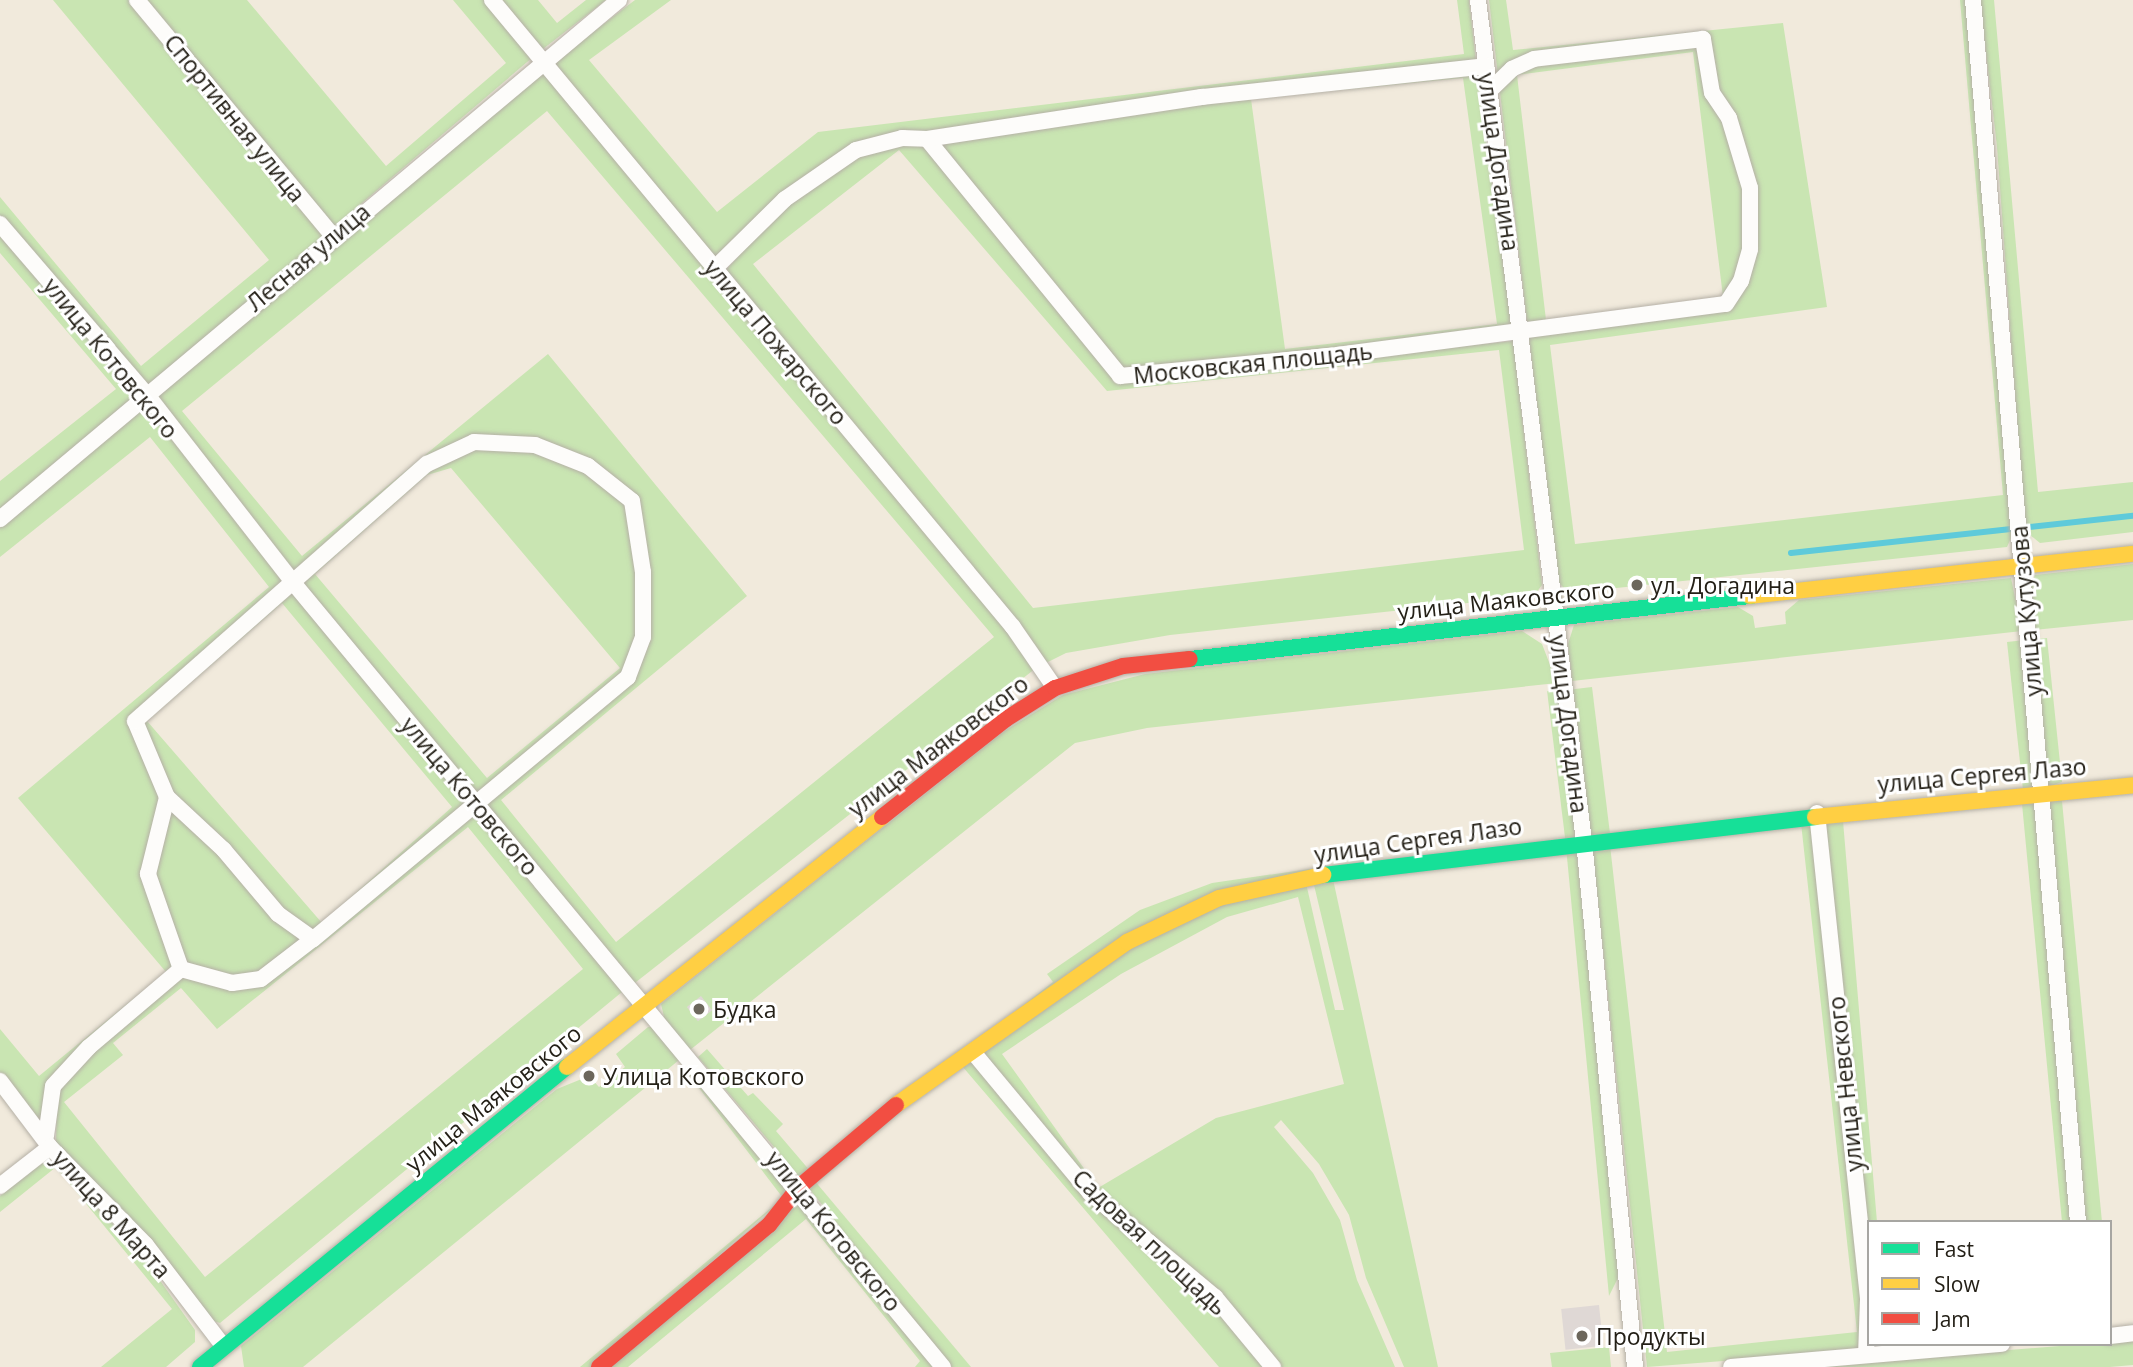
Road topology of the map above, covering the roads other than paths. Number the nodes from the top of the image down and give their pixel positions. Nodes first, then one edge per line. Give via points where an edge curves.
1 (137, 0) edge
2 (492, 0) edge
3 (619, 0) edge
4 (1478, 0) edge
5 (1973, 0) edge
6 (542, 60) junction
7 (1486, 66) junction
8 (1489, 91) junction
9 (927, 139) junction
10 (0, 224) edge
11 (333, 236) junction
12 (715, 268) junction
13 (1522, 333) junction
14 (148, 396) junction
15 (0, 519) edge
16 (2133, 554) edge
17 (2022, 566) junction
18 (291, 580) junction
19 (1555, 618) junction
20 (1055, 688) junction
21 (2133, 785) edge
22 (2043, 792) junction
23 (167, 797) junction
24 (475, 802) junction
25 (1817, 813) junction
26 (1584, 841) junction
27 (313, 939) junction
28 (181, 969) junction
29 (643, 1005) junction
30 (973, 1052) junction
31 (0, 1081) edge
32 (48, 1141) junction
33 (0, 1186) edge
34 (799, 1187) junction
35 (2078, 1220) edge
36 (2133, 1334) edge
37 (2112, 1336) edge
38 (1975, 1346) edge
39 (224, 1347) junction
40 (1866, 1354) junction
41 (200, 1367) edge
42 (599, 1367) edge
43 (943, 1367) edge
44 (1273, 1367) edge
45 (1635, 1367) edge
46 (1731, 1367) edge

1 - 11 street, Спортивная улица
2 - 6 street, улица Пожарского
3 - 6 street, Лесная улица
4 - 7 street, улица Догадина
5 - 17 street, улица Кутузова
6 - 11 street, Лесная улица
6 - 12 street, улица Пожарского
7 - 8 street, улица Догадина
7 - 9 street via 1202,97
8 - 13 street, улица Догадина
8 - 13 street via 1512,69 1534,59 1703,39 1712,93 1729,118 1750,188 1750,249 1727,304
9 - 12 street via 902,138 856,150 785,199
9 - 13 street, Московская площадь via 1120,376
10 - 14 street, улица Котовского
11 - 14 street, Лесная улица
12 - 20 street, улица Пожарского via 1013,627
13 - 19 street, улица Догадина
14 - 15 street, Лесная улица
14 - 18 street, улица Котовского
16 - 17 main road, улица Маяковского
17 - 19 main road, улица Маяковского
17 - 22 street, улица Кутузова
18 - 23 street via 135,721
18 - 24 street, улица Котовского
18 - 24 street via 427,464 474,442 535,445 588,466 632,501 643,572 643,637 628,677
19 - 20 main road, улица Маяковского via 1123,666
19 - 26 street, улица Догадина
20 - 29 main road, улица Маяковского via 1006,719
21 - 22 main road, улица Сергея Лазо
22 - 25 main road, улица Сергея Лазо
22 - 35 street, улица Кутузова
23 - 27 street via 224,850 278,914
23 - 28 street via 149,874
24 - 27 street
24 - 29 street, улица Котовского
25 - 26 main road, улица Сергея Лазо
25 - 40 street, улица Невского via 1867,1298
26 - 30 main road, улица Сергея Лазо via 1346,870 1219,898 1127,942
26 - 45 street, улица Догадина
27 - 28 street via 261,979 232,984
28 - 32 street via 53,1086
29 - 34 street, улица Котовского
29 - 39 main road, улица Маяковского
30 - 34 main road, улица Сергея Лазо via 898,1103
30 - 44 street, Садовая площадь via 1090,1193 1214,1297
31 - 32 street, улица 8 Марта
32 - 33 street
32 - 39 street, улица 8 Марта via 146,1245
34 - 42 main road, улица Сергея Лазо via 769,1225
34 - 43 street, улица Котовского
36 - 37 street
38 - 40 street
39 - 41 main road, улица Маяковского
40 - 46 street

